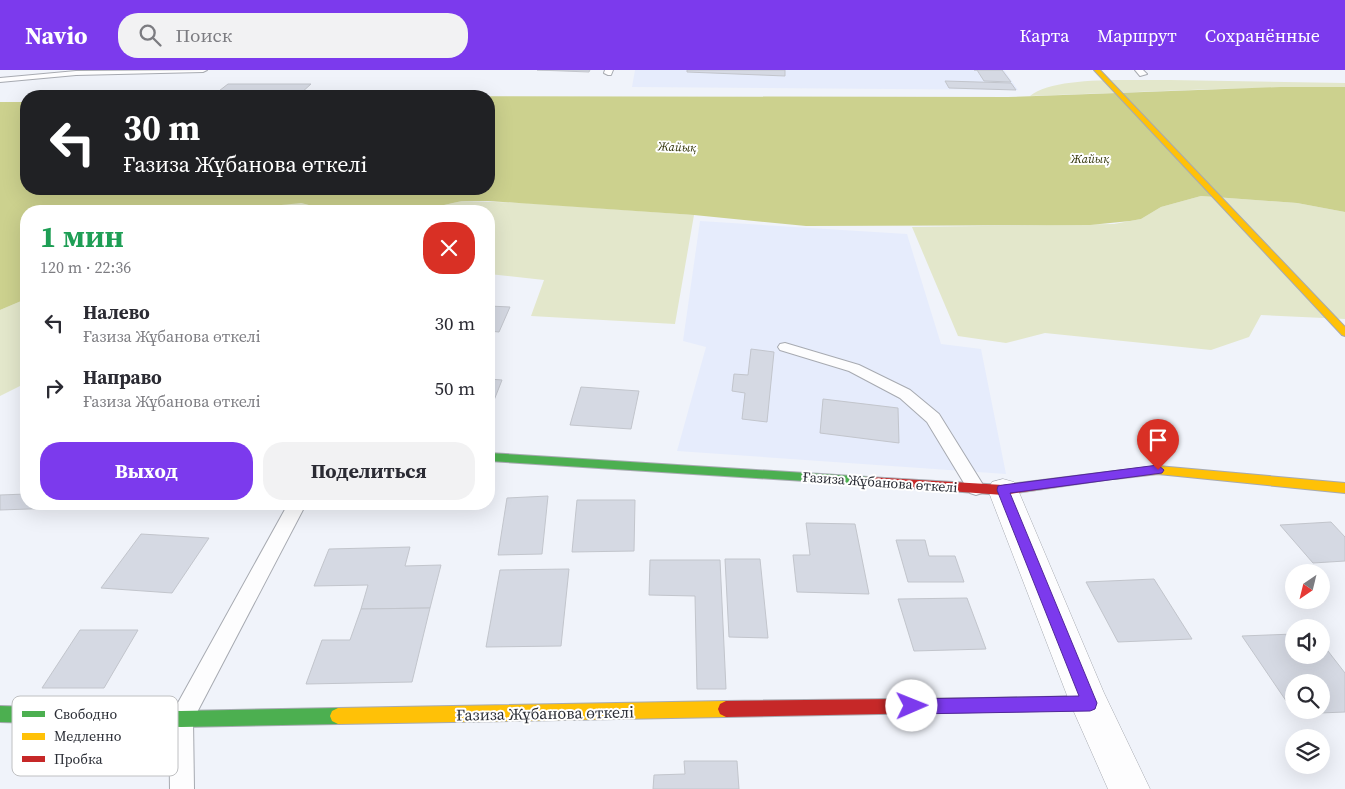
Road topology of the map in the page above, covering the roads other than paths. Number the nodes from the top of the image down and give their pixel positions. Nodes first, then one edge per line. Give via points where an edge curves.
1 (203, 70) edge
2 (1097, 70) edge
3 (0, 80) edge
4 (1345, 333) edge
5 (785, 347) dead end
6 (495, 457) edge
7 (1345, 488) edge
8 (989, 489) junction
9 (293, 510) edge
10 (1090, 703) junction
11 (178, 719) edge
12 (181, 719) junction
13 (182, 789) edge
14 (1129, 789) edge

1 - 3 lane via 76,73
2 - 4 street
5 - 8 lane via 854,368 905,394 933,418
6 - 8 street, Ғазиза Жұбанова өткелі
7 - 8 street, Ғазиза Жұбанова өткелі via 1158,470
8 - 10 street
9 - 12 lane
10 - 12 street, Ғазиза Жұбанова өткелі
10 - 14 street
11 - 12 street, Ғазиза Жұбанова өткелі
12 - 13 lane

